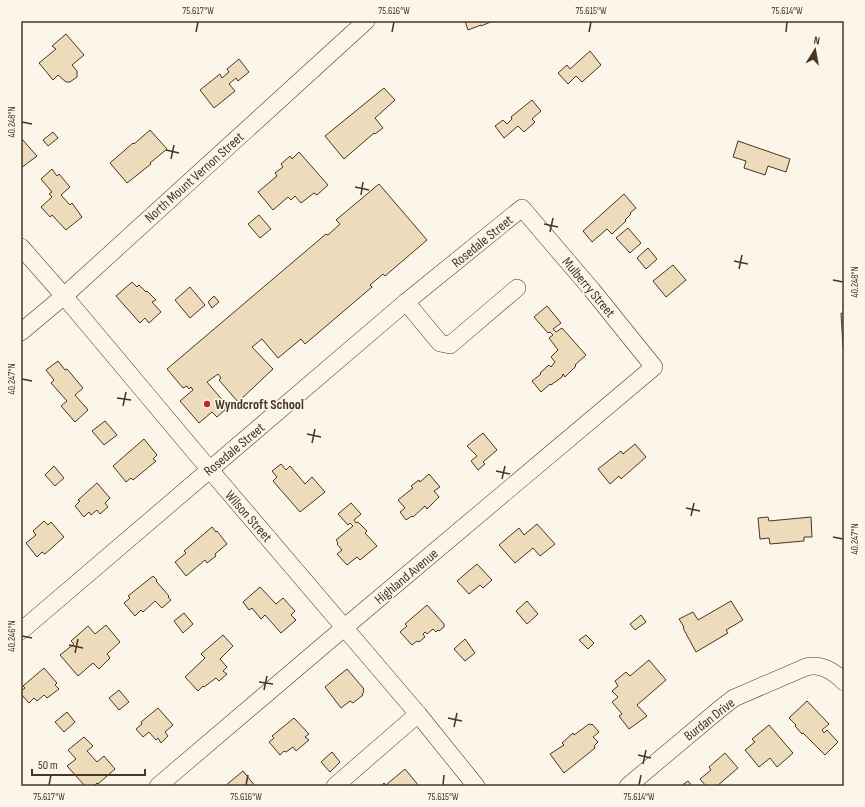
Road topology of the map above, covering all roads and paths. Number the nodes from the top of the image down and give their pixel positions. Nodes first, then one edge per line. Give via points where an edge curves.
1 (366, 21) edge
2 (522, 208) joint
3 (21, 247) edge
4 (517, 288) dead end
5 (64, 296) junction
6 (406, 302) junction
7 (21, 332) edge
8 (654, 367) joint
9 (210, 470) junction
10 (345, 627) junction
11 (21, 630) edge
12 (844, 682) edge
13 (418, 714) junction
14 (158, 786) edge
15 (335, 786) edge
16 (476, 786) edge
17 (628, 786) edge

1 - 5 street, North Mount Vernon Street
2 - 6 street, Rosedale Street
2 - 8 street, Mulberry Street
3 - 5 street, Wilson Street
4 - 6 street via 450,345 440,343
5 - 7 street, North Mount Vernon Street
5 - 9 street, Wilson Street
6 - 9 street, Rosedale Street
8 - 10 street, Highland Avenue
9 - 10 street, Wilson Street
9 - 11 street, Rosedale Street
10 - 13 street, Wilson Street
10 - 14 street, Highland Avenue
12 - 17 street, Burdan Drive via 823,667 810,666 744,693 721,708
13 - 15 street
13 - 16 street, Wilson Street

